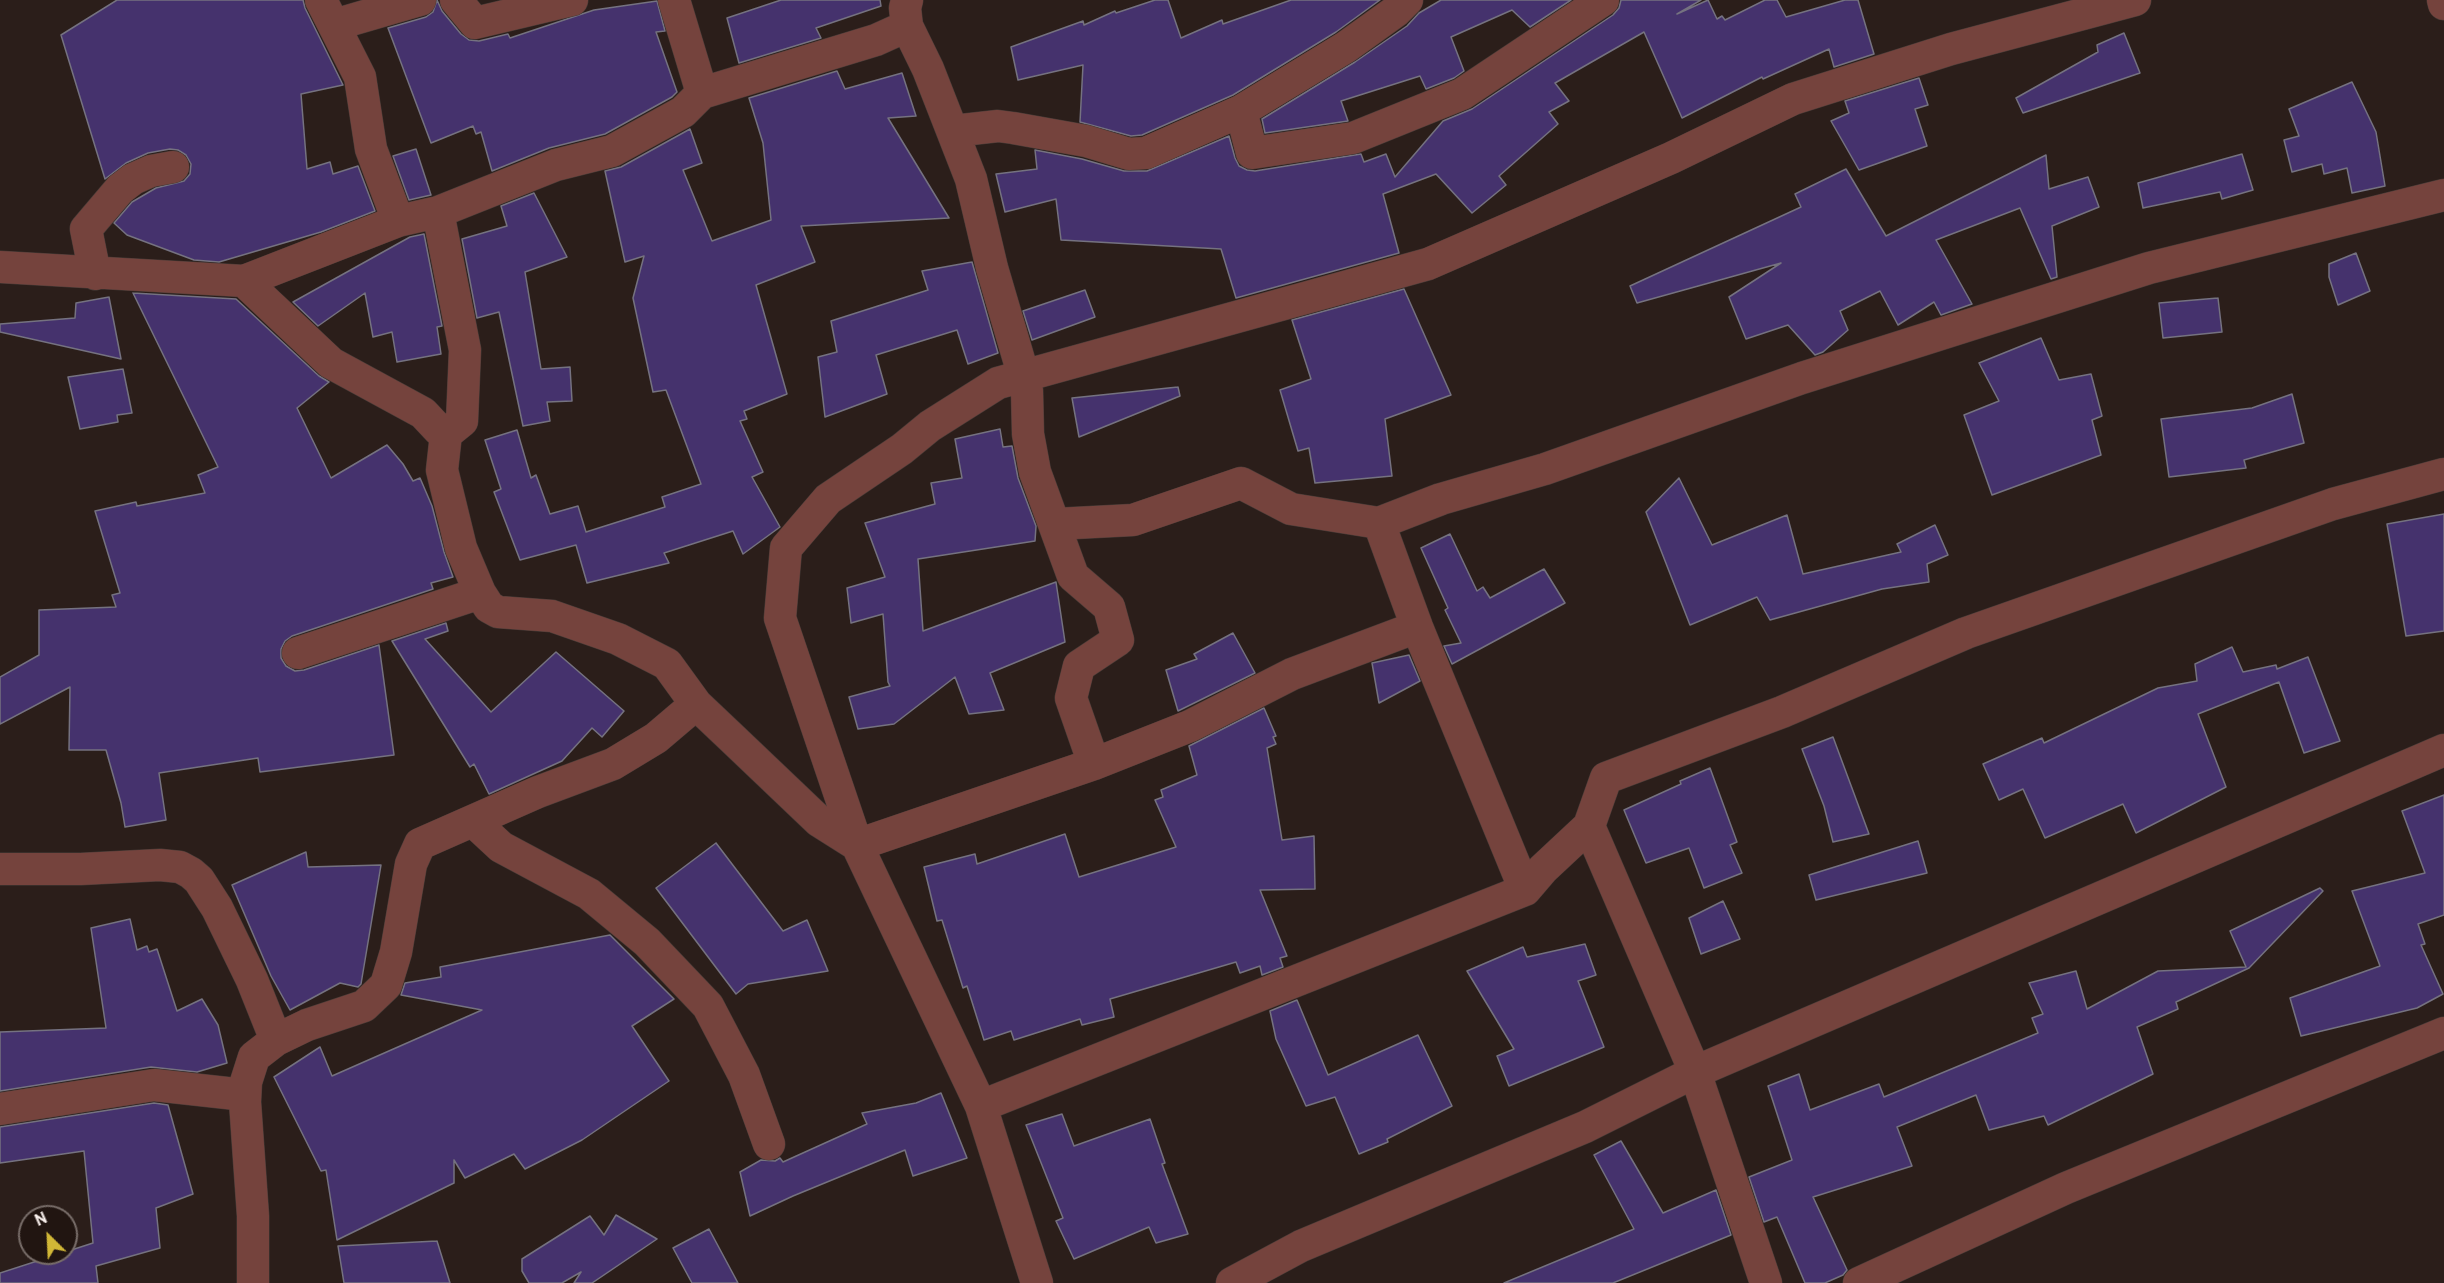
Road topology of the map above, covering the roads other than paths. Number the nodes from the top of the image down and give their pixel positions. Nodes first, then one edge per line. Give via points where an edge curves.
1 (420, 0) edge
2 (456, 0) edge
3 (572, 0) edge
4 (674, 0) edge
5 (1407, 0) edge
6 (1603, 0) edge
7 (2135, 0) edge
8 (327, 13) edge
9 (907, 13) edge
10 (702, 93) junction
11 (1241, 111) junction
12 (953, 131) junction
13 (173, 167) dead end
14 (2444, 195) edge
15 (438, 212) junction
16 (398, 221) junction
17 (0, 267) edge
18 (95, 274) junction
19 (244, 281) junction
20 (1024, 376) junction
21 (446, 434) junction
22 (2444, 474) edge
23 (1379, 523) junction
24 (1055, 524) junction
25 (480, 593) junction
26 (1417, 627) junction
27 (298, 653) dead end
28 (696, 704) junction
29 (2444, 750) edge
30 (1094, 764) junction
31 (473, 821) junction
32 (1589, 826) junction
33 (857, 845) junction
34 (0, 869) edge
35 (1525, 890) junction
36 (2444, 1033) edge
37 (276, 1040) junction
38 (1695, 1072) junction
39 (245, 1095) junction
40 (981, 1106) junction
41 (0, 1109) edge
42 (769, 1144) dead end
43 (253, 1283) edge
44 (1037, 1283) edge
45 (1232, 1283) edge
46 (1766, 1283) edge
47 (1859, 1283) edge

1 - 8 street
2 - 3 street via 475,22
4 - 10 street
5 - 11 street via 1346,47
6 - 11 street via 1462,94 1353,138 1252,153
7 - 20 street via 1951,49 1793,99 1671,158 1428,264
8 - 16 street via 360,77 371,149
9 - 10 street via 876,40
9 - 12 street
10 - 15 street via 683,112 612,151 556,165
11 - 12 street via 1140,154 998,126
12 - 20 street
13 - 18 street via 133,179 86,229
14 - 23 street via 2149,268 1802,378
15 - 16 street
15 - 21 street via 465,350 462,421
16 - 19 street
17 - 18 street
18 - 19 street
19 - 21 street via 331,363 423,413
20 - 24 street via 1035,472
20 - 33 street via 998,383 828,499 786,548 780,618
21 - 25 street via 442,470 461,548
22 - 32 street via 2333,504 1966,633 1782,712 1606,778
23 - 24 street via 1292,509 1240,483 1133,520
23 - 26 street
24 - 30 street via 1073,576 1109,607 1118,640 1079,666 1071,698
25 - 27 street
25 - 28 street via 489,607 498,612 552,616 594,629 667,664
26 - 30 street via 1292,674 1190,726
26 - 35 street
28 - 31 street via 656,738 613,764
28 - 33 street via 819,821
29 - 38 street
30 - 33 street
31 - 37 street via 420,844 411,864 396,952 386,985 364,1005
31 - 42 street via 501,847 589,894 647,942 708,1006 744,1075
32 - 35 street
32 - 38 street
33 - 40 street
34 - 37 street via 81,870 160,865 180,867 191,873 217,908
35 - 40 street
36 - 47 street via 2066,1188
37 - 39 street via 254,1057
38 - 45 street via 1585,1127 1300,1246
38 - 46 street
39 - 41 street via 154,1085
39 - 43 street
40 - 44 street

